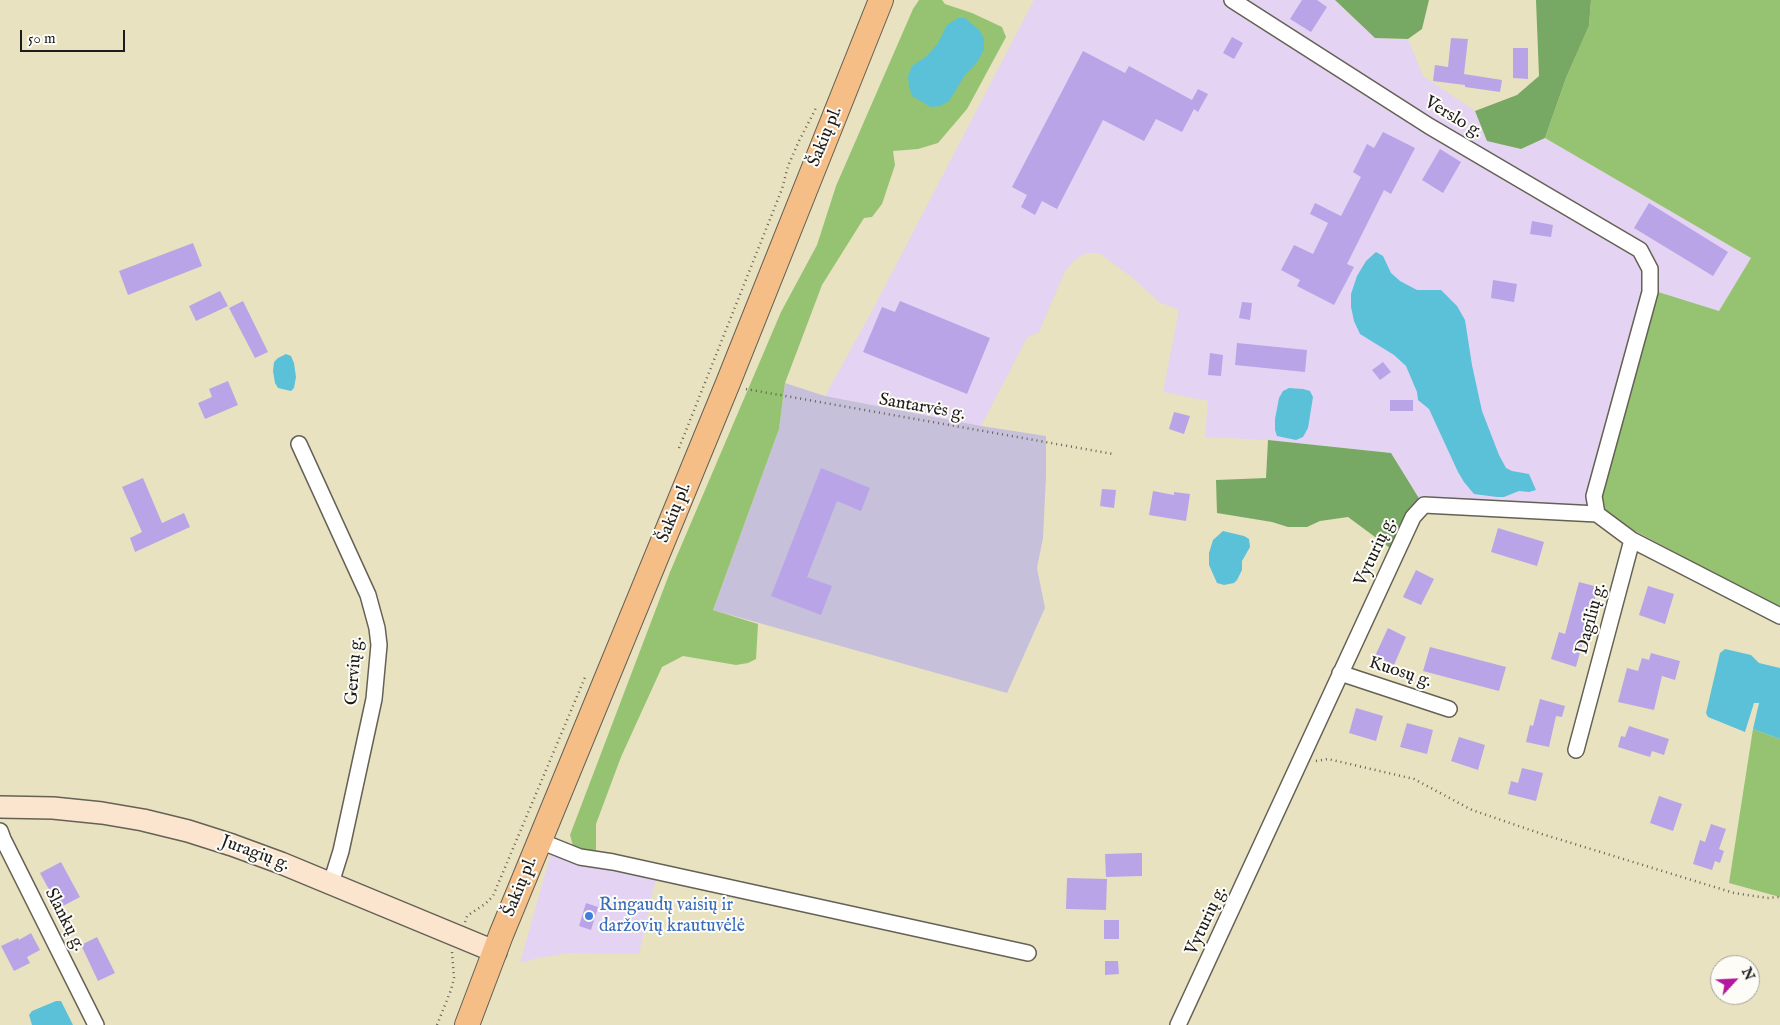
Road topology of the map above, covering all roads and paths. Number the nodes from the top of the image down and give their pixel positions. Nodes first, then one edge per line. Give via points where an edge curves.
1 (881, 0) edge
2 (1232, 0) edge
3 (820, 102) dead end
4 (728, 383) junction
5 (299, 444) dead end
6 (1113, 454) dead end
7 (677, 456) dead end
8 (1597, 514) junction
9 (1632, 540) junction
10 (1780, 616) edge
11 (1340, 673) junction
12 (586, 674) dead end
13 (1449, 708) dead end
14 (1576, 750) dead end
15 (1299, 764) junction
16 (0, 807) edge
17 (0, 831) edge
18 (540, 841) junction
19 (330, 882) junction
20 (1780, 897) edge
21 (459, 936) junction
22 (496, 952) junction
23 (1028, 952) dead end
24 (96, 1025) edge
25 (437, 1025) edge
26 (468, 1025) edge
27 (1178, 1025) edge

1 - 4 main road, Šakių pl.
2 - 8 street, Verslo g. via 1429,126 1640,250 1650,269 1650,292 1594,496
3 - 7 path via 798,140 782,189
4 - 6 path, Santarvės g. via 749,390
4 - 18 main road, Šakių pl.
5 - 19 street, Gervių g. via 368,595 379,646 374,699 341,852
8 - 9 street
8 - 11 street, Vyturių g. via 1424,505 1413,517
9 - 10 street
9 - 14 street, Dagilių g.
11 - 13 street, Kuosų g.
11 - 15 street, Vyturių g.
12 - 21 path via 493,896 467,916
15 - 20 path via 1328,759 1414,780 1472,810 1542,834 1734,893
15 - 27 street, Vyturių g.
16 - 19 main road, Juragių g. via 53,808 143,820 232,845
17 - 24 street, Slankų g.
18 - 22 main road, Šakių pl.
18 - 23 street via 580,856
19 - 21 main road, Juragių g.
21 - 22 main road, Juragių g.
21 - 25 path via 452,953 454,978
22 - 26 main road, Šakių pl.

